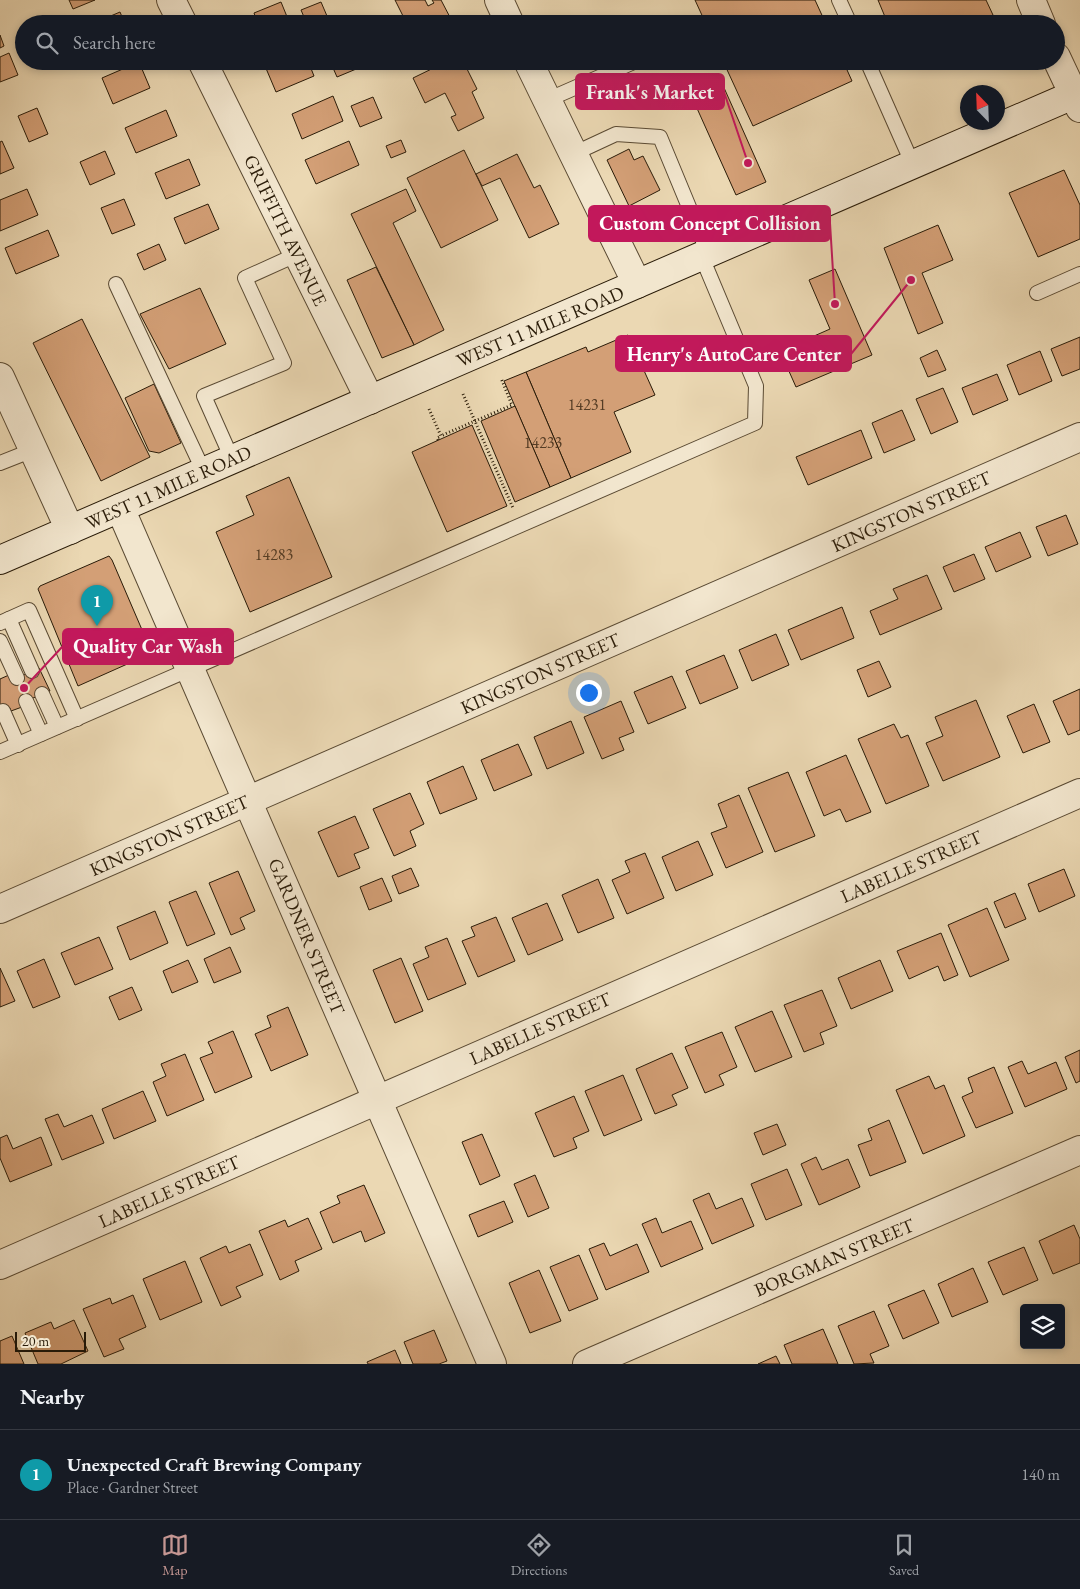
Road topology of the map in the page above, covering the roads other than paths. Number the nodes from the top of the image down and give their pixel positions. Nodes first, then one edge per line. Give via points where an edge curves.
1 (172, 0) edge
2 (499, 0) edge
3 (839, 0) edge
4 (1031, 0) edge
5 (179, 15) edge
6 (506, 15) edge
7 (846, 15) edge
8 (1037, 15) edge
9 (206, 70) edge
10 (532, 70) edge
11 (615, 70) edge
12 (871, 70) edge
13 (1063, 70) edge
14 (1078, 98) edge
15 (547, 100) junction
16 (573, 154) junction
17 (913, 164) junction
18 (298, 254) junction
19 (704, 254) junction
20 (1080, 274) edge
21 (116, 284) dead end
22 (637, 284) junction
23 (1036, 293) dead end
24 (0, 377) edge
25 (370, 400) junction
26 (1080, 437) edge
27 (33, 450) junction
28 (232, 459) junction
29 (0, 463) edge
30 (204, 472) junction
31 (120, 508) junction
32 (70, 530) junction
33 (0, 560) edge
34 (5, 621) edge
35 (0, 641) edge
36 (191, 668) junction
37 (32, 671) dead end
38 (17, 678) dead end
39 (42, 694) dead end
40 (26, 701) dead end
41 (3, 711) dead end
42 (77, 718) junction
43 (57, 727) junction
44 (41, 734) junction
45 (18, 745) junction
46 (1, 750) edge
47 (1080, 793) edge
48 (248, 801) junction
49 (0, 909) edge
50 (377, 1099) junction
51 (1080, 1150) edge
52 (0, 1265) edge
53 (492, 1364) edge
54 (587, 1364) edge

1 - 5 street
2 - 6 street
3 - 7 lane
4 - 8 street
9 - 18 street, GRIFFITH AVENUE
10 - 15 street
11 - 15 lane
12 - 17 lane
13 - 14 street
14 - 17 street, WEST 11 MILE ROAD
15 - 16 street
16 - 19 lane via 616,134 660,136
16 - 22 street
17 - 19 street, WEST 11 MILE ROAD
18 - 25 street, GRIFFITH AVENUE
18 - 28 lane via 245,278 284,363 204,396
19 - 22 street, WEST 11 MILE ROAD
19 - 36 lane via 756,386 755,422
20 - 23 lane
21 - 30 lane
22 - 25 street, WEST 11 MILE ROAD
24 - 27 street
25 - 28 street, WEST 11 MILE ROAD
26 - 48 street, KINGSTON STREET
27 - 29 lane
27 - 32 street
28 - 30 street, WEST 11 MILE ROAD
30 - 31 street, WEST 11 MILE ROAD
31 - 32 street, WEST 11 MILE ROAD
31 - 36 street, GARDNER STREET
32 - 33 street, WEST 11 MILE ROAD
34 - 37 lane
34 - 42 lane via 29,610
35 - 38 lane
36 - 42 lane
36 - 48 street, GARDNER STREET
39 - 43 lane
40 - 44 lane
41 - 45 lane
42 - 43 lane
43 - 44 lane
44 - 45 lane
45 - 46 lane
47 - 50 street, LABELLE STREET
48 - 49 street, KINGSTON STREET
48 - 50 street, GARDNER STREET
50 - 52 street, LABELLE STREET
50 - 53 street, GARDNER STREET
51 - 54 street, BORGMAN STREET

